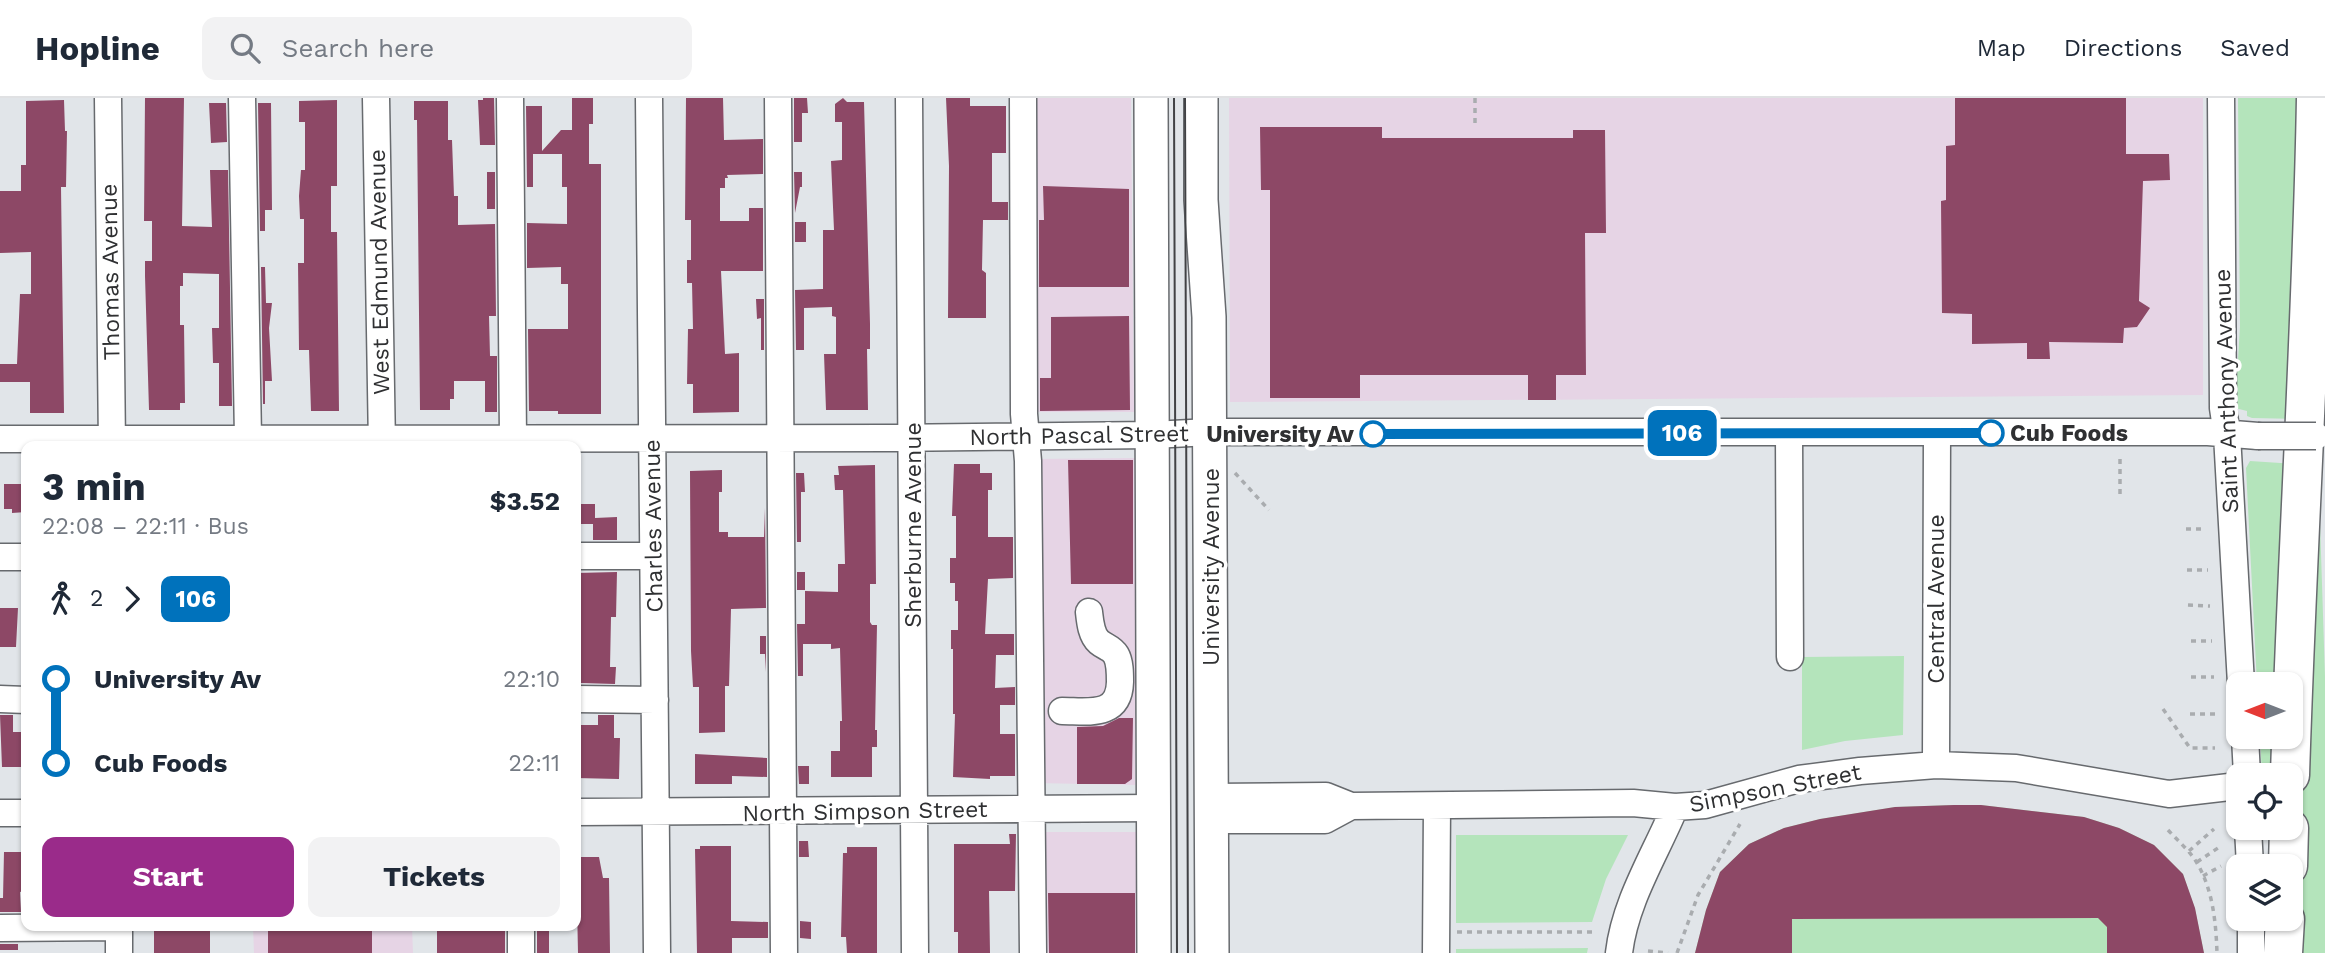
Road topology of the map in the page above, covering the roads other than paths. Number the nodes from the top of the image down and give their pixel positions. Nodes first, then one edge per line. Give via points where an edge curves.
1 (108, 98) edge
2 (242, 98) edge
3 (376, 98) edge
4 (510, 98) edge
5 (649, 98) edge
6 (778, 98) edge
7 (909, 98) edge
8 (1023, 98) edge
9 (1151, 98) edge
10 (1201, 98) edge
11 (2221, 98) edge
12 (2316, 98) edge
13 (1210, 432) junction
14 (1789, 433) junction
15 (1937, 433) junction
16 (1152, 435) junction
17 (2227, 435) junction
18 (2325, 436) edge
19 (1026, 437) junction
20 (247, 438) junction
21 (513, 438) junction
22 (652, 438) junction
23 (912, 438) junction
24 (0, 439) edge
25 (780, 439) junction
26 (56, 441) edge
27 (112, 441) edge
28 (166, 441) edge
29 (328, 441) edge
30 (382, 441) edge
31 (434, 441) edge
32 (581, 556) edge
33 (653, 556) junction
34 (0, 557) edge
35 (21, 557) edge
36 (1089, 612) dead end
37 (1790, 657) dead end
38 (2240, 672) edge
39 (0, 699) edge
40 (581, 699) edge
41 (21, 700) edge
42 (655, 700) junction
43 (1062, 711) dead end
44 (2290, 763) edge
45 (1936, 765) junction
46 (2226, 787) edge
47 (1437, 806) junction
48 (1675, 807) junction
49 (1153, 808) junction
50 (1212, 808) junction
51 (1032, 810) junction
52 (914, 811) junction
53 (581, 812) edge
54 (656, 812) junction
55 (784, 812) junction
56 (0, 813) edge
57 (21, 813) edge
58 (0, 928) edge
59 (21, 929) edge
60 (51, 931) edge
61 (521, 931) edge
62 (2251, 931) edge
63 (2284, 931) edge
64 (119, 935) edge
65 (521, 953) edge
66 (657, 953) edge
67 (784, 953) edge
68 (915, 953) edge
69 (1033, 953) edge
70 (1154, 953) edge
71 (1212, 953) edge
72 (1436, 953) edge
73 (1619, 953) edge
74 (2251, 953) edge
75 (2283, 953) edge

1 - 27 street, Thomas Avenue
2 - 20 street
3 - 30 street, West Edmund Avenue
4 - 21 street
5 - 22 street, Charles Avenue
6 - 25 street
7 - 23 street, Sherburne Avenue
8 - 19 street
9 - 16 main road
10 - 13 main road, University Avenue
11 - 17 street, Saint Anthony Avenue via 2222,375
12 - 44 highway
13 - 14 street, North Pascal Street
13 - 16 street, North Pascal Street
13 - 50 main road, University Avenue
14 - 15 street, North Pascal Street
14 - 37 street
15 - 17 street, North Pascal Street
15 - 45 street, Central Avenue
16 - 19 street, North Pascal Street
16 - 49 main road
17 - 18 street, North Pascal Street, bridge
17 - 38 street, Saint Anthony Avenue
19 - 23 street, North Pascal Street
19 - 51 street
20 - 28 street, North Pascal Street
20 - 29 street, North Pascal Street
21 - 22 street, North Pascal Street
21 - 31 street, North Pascal Street
22 - 25 street, North Pascal Street
22 - 33 street, Charles Avenue
23 - 25 street, North Pascal Street
23 - 52 street, Sherburne Avenue
24 - 26 street, North Pascal Street
25 - 55 street
32 - 33 street
33 - 42 street, Charles Avenue
34 - 35 street
36 - 43 street via 1096,638 1116,655 1119,691 1105,709
39 - 41 street
40 - 42 street
42 - 54 street, Charles Avenue
45 - 46 street, Simpson Street via 2016,768 2160,793
45 - 48 street, Simpson Street via 1799,779 1724,801
47 - 48 street, Simpson Street via 1633,803
47 - 50 street, Simpson Street via 1351,806 1325,820
47 - 72 street
48 - 73 street via 1644,872
49 - 51 street, North Simpson Street
49 - 70 main road
50 - 71 main road, University Avenue
51 - 52 street, North Simpson Street
51 - 69 street
52 - 55 street, North Simpson Street
52 - 68 street, Sherburne Avenue
53 - 54 street, North Simpson Street
54 - 55 street, North Simpson Street
54 - 66 street, Charles Avenue
55 - 67 street
56 - 57 street
58 - 59 street
60 - 64 street
61 - 65 street
62 - 74 street
63 - 75 highway

